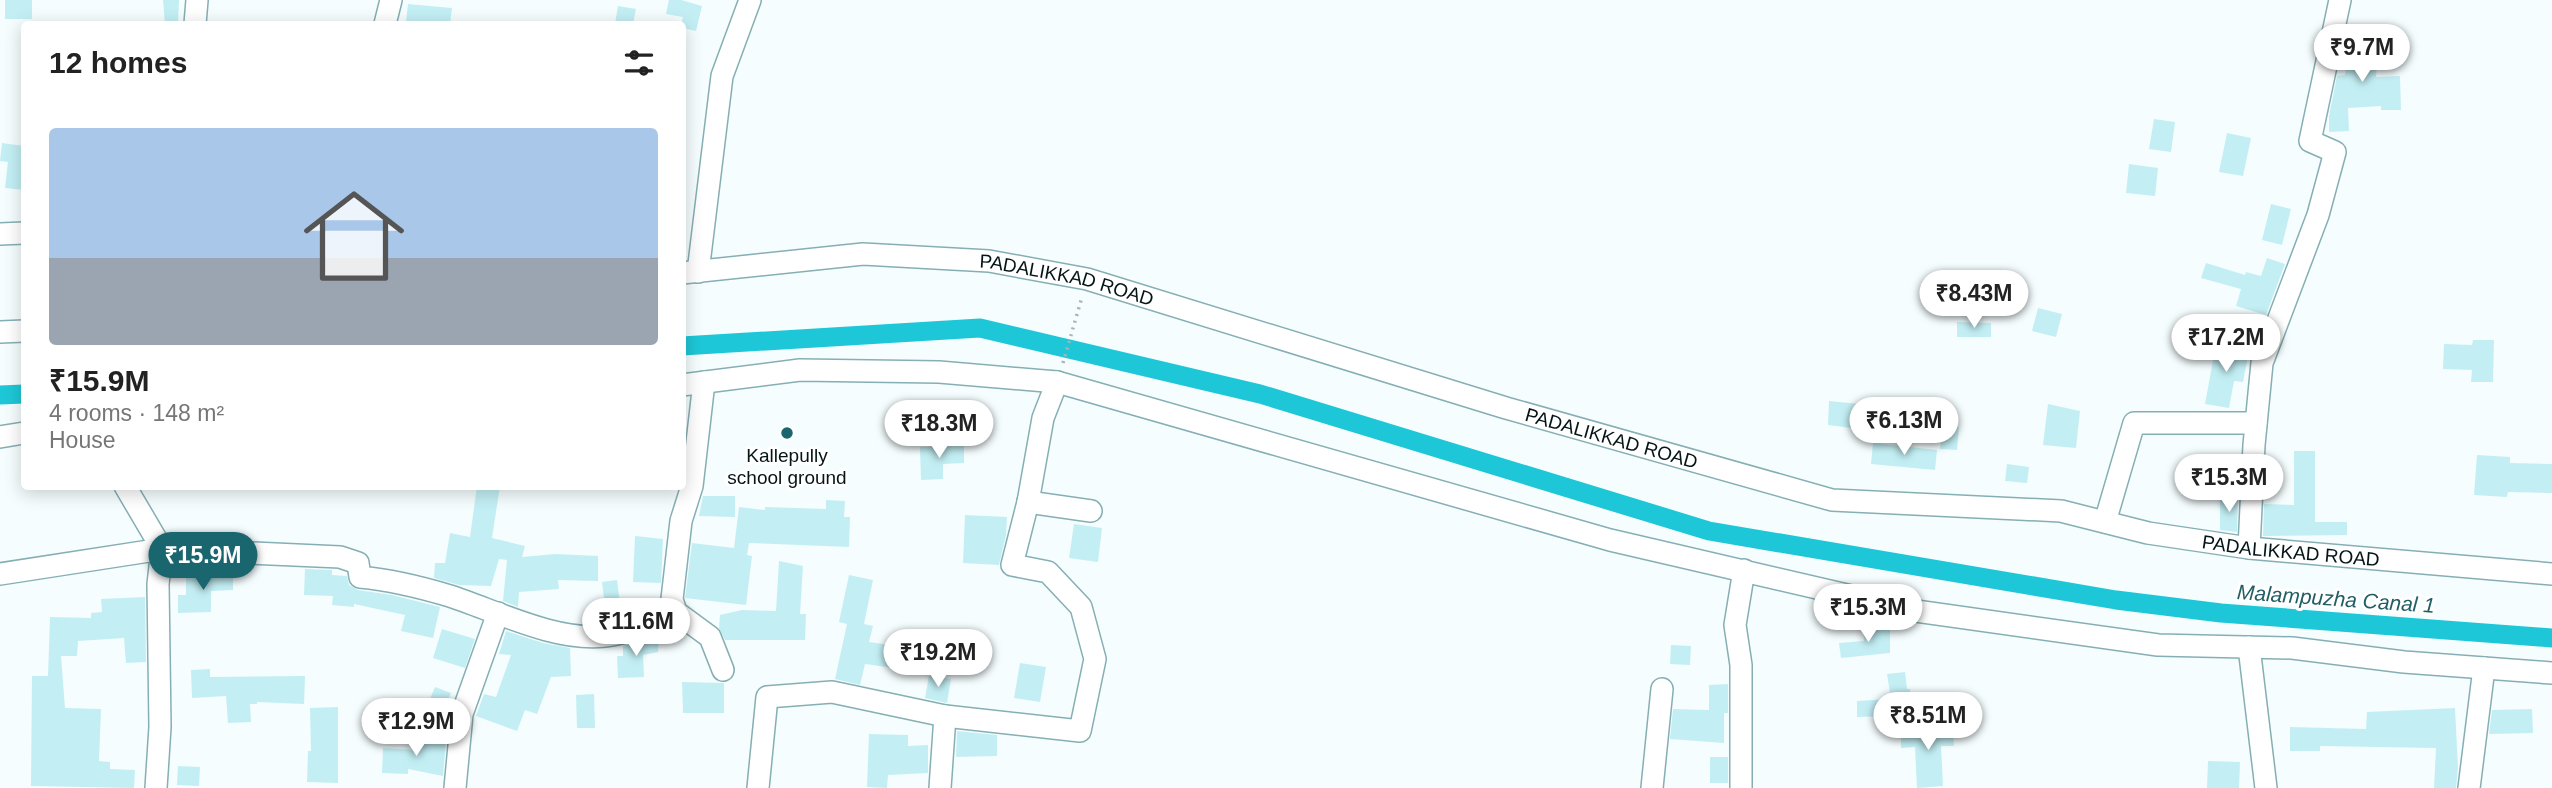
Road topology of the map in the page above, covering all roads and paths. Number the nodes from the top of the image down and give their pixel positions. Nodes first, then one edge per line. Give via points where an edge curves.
1 (197, 0) edge
2 (391, 0) edge
3 (750, 0) edge
4 (2340, 0) edge
5 (195, 21) edge
6 (386, 21) edge
7 (21, 233) edge
8 (0, 234) edge
9 (690, 272) edge
10 (1087, 279) junction
11 (21, 331) edge
12 (0, 332) edge
13 (704, 382) junction
14 (1057, 382) junction
15 (686, 384) edge
16 (2256, 424) junction
17 (21, 434) edge
18 (0, 437) edge
19 (127, 490) edge
20 (1028, 502) junction
21 (1091, 511) dead end
22 (2105, 522) junction
23 (2249, 548) junction
24 (162, 549) junction
25 (1744, 570) junction
26 (2552, 573) edge
27 (0, 575) edge
28 (676, 612) junction
29 (498, 613) junction
30 (2249, 647) junction
31 (2484, 668) junction
32 (723, 670) dead end
33 (2552, 673) edge
34 (1662, 689) dead end
35 (945, 716) junction
36 (461, 787) edge
37 (156, 788) edge
38 (758, 788) edge
39 (940, 788) edge
40 (1652, 788) edge
41 (1741, 788) edge
42 (2266, 788) edge
43 (2469, 788) edge

1 - 5 street
2 - 6 street
3 - 9 street via 722,76
4 - 16 street via 2310,141 2334,152 2318,215 2262,363
7 - 8 street
9 - 10 street, PADALIKKAD ROAD via 863,254 989,261
10 - 14 path
10 - 22 street, PADALIKKAD ROAD via 1506,408 1832,500 2061,512
11 - 12 street
13 - 14 street via 800,370 939,372
13 - 15 street
13 - 28 street via 692,486 681,520 672,599
14 - 20 street via 1043,418
14 - 25 street via 1610,540
16 - 22 street via 2134,424
16 - 23 street
17 - 18 street
19 - 24 street
20 - 21 street
20 - 35 street via 1012,565 1048,572 1081,607 1095,659 1080,731
22 - 23 street, PADALIKKAD ROAD
23 - 26 street, PADALIKKAD ROAD
24 - 27 street
24 - 29 street via 340,557 358,563 360,577 396,581
24 - 37 street
25 - 30 street via 1916,611 2158,645
25 - 41 street via 1735,625 1741,665
28 - 29 street via 605,636 576,636
28 - 32 street via 710,637
29 - 36 street via 462,714
30 - 31 street
30 - 42 street
31 - 33 street
31 - 43 street
34 - 40 street
35 - 38 street via 832,692 767,698
35 - 39 street

